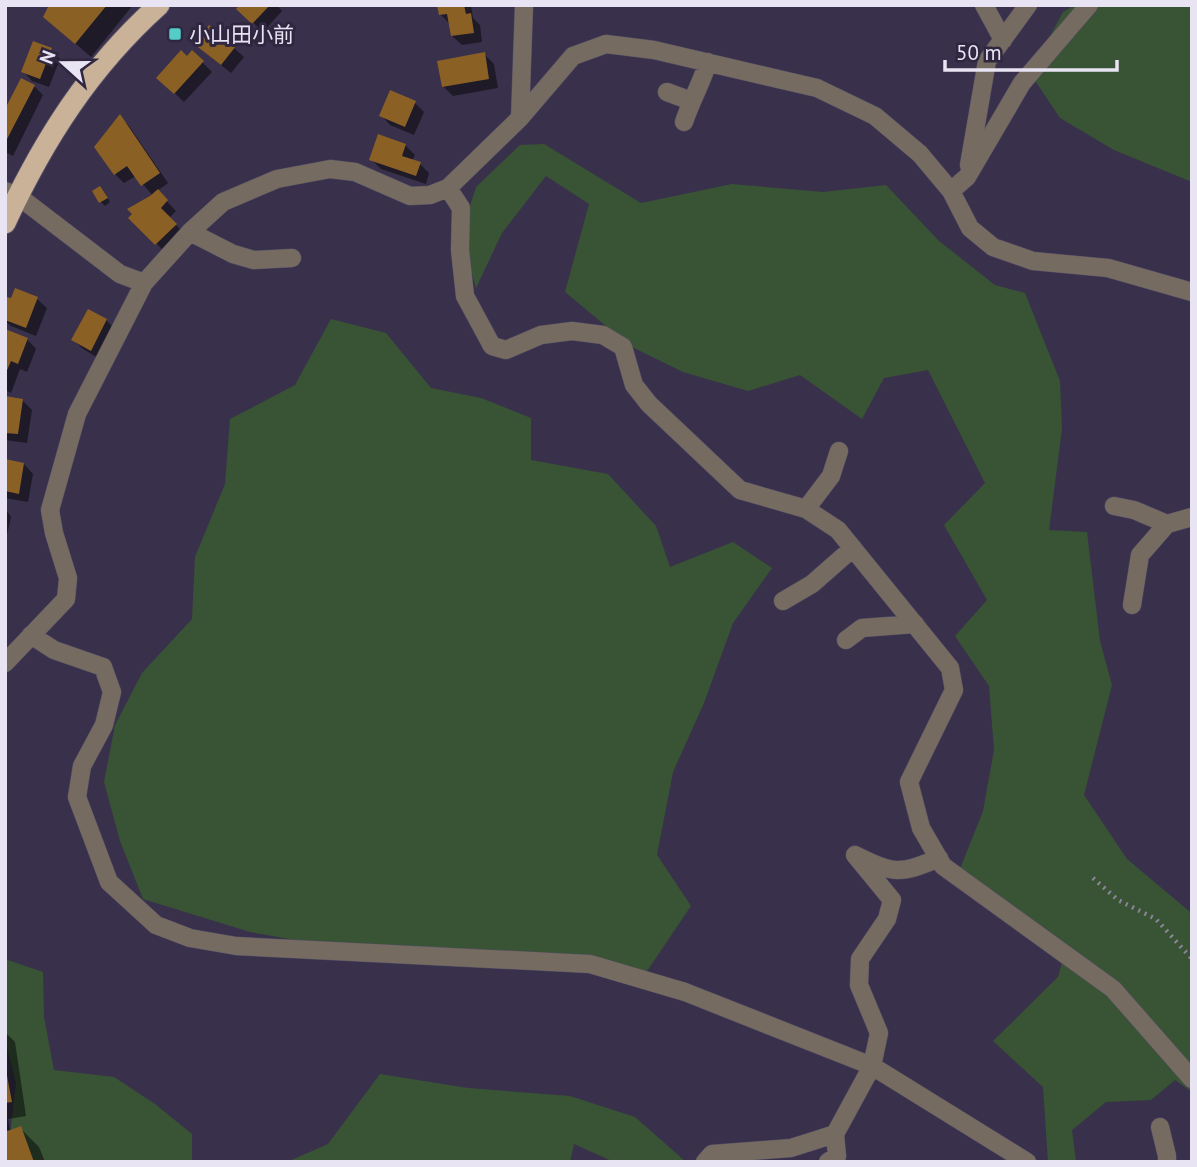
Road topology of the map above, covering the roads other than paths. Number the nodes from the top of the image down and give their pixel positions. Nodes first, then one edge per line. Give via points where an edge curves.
1 (159, 5) edge
2 (524, 5) edge
3 (984, 5) edge
4 (1028, 5) edge
5 (1089, 5) edge
6 (1003, 40) junction
7 (708, 62) junction
8 (667, 92) dead end
9 (691, 101) junction
10 (520, 118) junction
11 (684, 122) dead end
12 (967, 177) junction
13 (448, 188) junction
14 (951, 191) junction
15 (12, 194) edge
16 (5, 223) edge
17 (190, 232) junction
18 (233, 254) junction
19 (292, 258) dead end
20 (256, 277) dead end
21 (145, 283) junction
22 (1192, 292) edge
23 (839, 451) dead end
24 (1114, 506) dead end
25 (806, 509) junction
26 (1192, 517) edge
27 (1167, 524) junction
28 (853, 548) junction
29 (783, 601) dead end
30 (1132, 605) dead end
31 (915, 624) junction
32 (31, 635) junction
33 (846, 640) dead end
34 (5, 663) edge
35 (939, 858) junction
36 (872, 1066) junction
37 (1192, 1079) edge
38 (1160, 1127) dead end
39 (835, 1134) junction
40 (705, 1162) edge
41 (828, 1162) edge
42 (1027, 1162) edge
43 (1167, 1162) edge

1 - 15 highway via 68,107
2 - 10 street
3 - 6 street
4 - 6 street
5 - 12 street via 1022,83
6 - 12 street via 987,61
7 - 9 street
7 - 10 street via 606,44 573,56
7 - 14 street via 817,88 875,116 920,154
8 - 9 street
9 - 11 street
10 - 13 street
12 - 14 street
13 - 17 street via 410,196 355,173 330,169 277,179 223,202
13 - 25 street via 461,208 464,296 492,346 506,350 541,335 572,331 603,335 623,347 634,385 649,404 740,490
14 - 22 street via 970,228 993,247 1033,261 1108,268
15 - 16 highway
15 - 21 street via 120,274
17 - 18 street
17 - 21 street
18 - 19 street via 254,260
18 - 20 street
21 - 32 street via 77,414 50,510 68,578 66,599
23 - 25 street via 831,476
24 - 27 street
25 - 28 street via 838,530
26 - 27 street
27 - 30 street via 1140,555
28 - 29 street via 812,584
28 - 31 street
31 - 33 street via 862,628
31 - 35 street via 950,668 954,690 909,782 921,828
32 - 34 street
32 - 36 street via 54,650 103,667 112,692 104,725 82,766 77,797 109,881 156,925 190,938 236,946 590,964 685,992
35 - 36 street via 910,870 885,869 855,855 892,901 887,919 860,959 859,985 879,1033
35 - 37 street via 943,866 1113,989
36 - 39 street
36 - 42 street
38 - 43 street
39 - 40 street via 791,1148 712,1154
39 - 41 street via 837,1156

